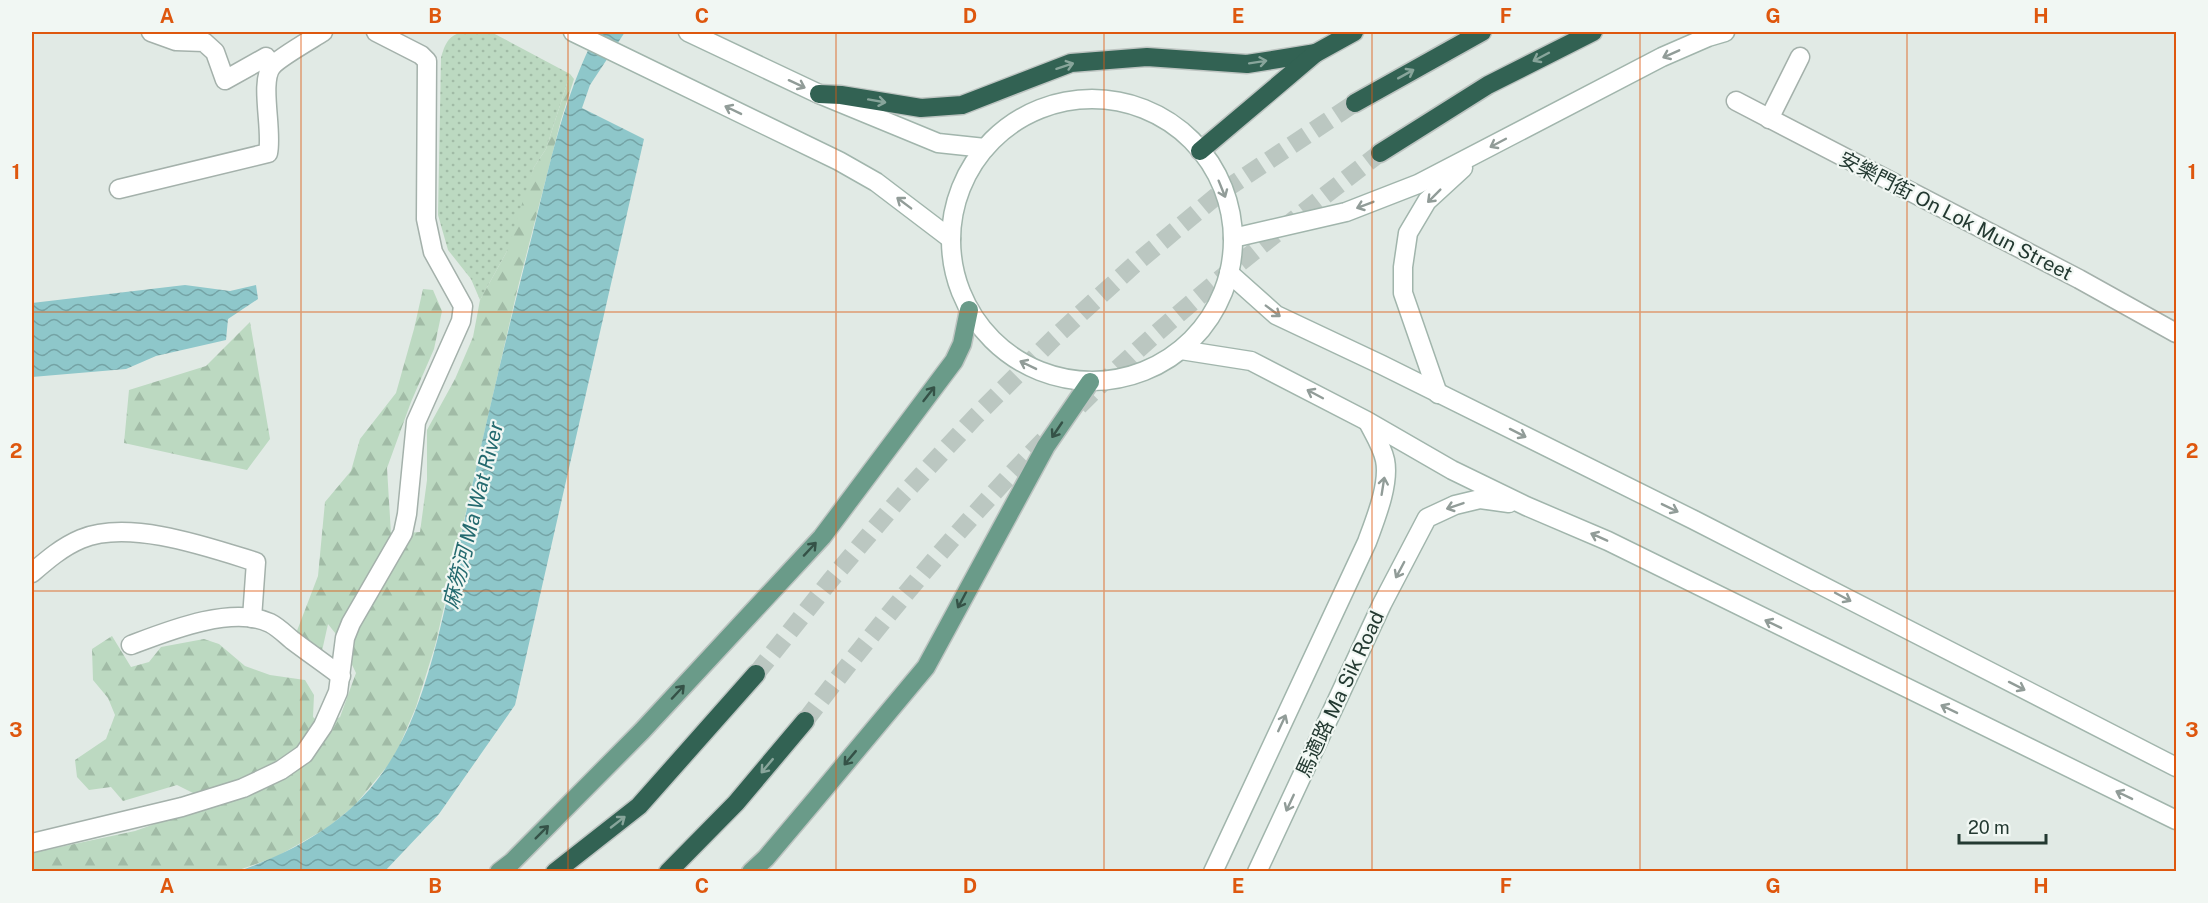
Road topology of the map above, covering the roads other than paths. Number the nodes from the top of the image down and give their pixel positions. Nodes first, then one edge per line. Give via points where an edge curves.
1 (151, 32) edge
2 (323, 32) edge
3 (376, 32) edge
4 (573, 32) edge
5 (688, 32) edge
6 (1354, 32) edge
7 (1482, 32) edge
8 (1593, 32) edge
9 (1725, 32) edge
10 (1316, 53) junction
11 (1800, 57) dead end
12 (272, 66) junction
13 (819, 94) junction
14 (1736, 101) dead end
15 (1356, 103) tunnel mouth
16 (1769, 119) junction
17 (985, 148) junction
18 (1200, 151) junction
19 (1380, 153) tunnel mouth
20 (1476, 155) junction
21 (119, 189) dead end
22 (1233, 238) junction
23 (951, 239) junction
24 (1229, 273) junction
25 (969, 310) junction
26 (2176, 333) edge
27 (1181, 350) junction
28 (1090, 382) junction
29 (1438, 394) junction
30 (1367, 421) junction
31 (1526, 506) junction
32 (32, 573) edge
33 (252, 618) junction
34 (131, 645) dead end
35 (756, 674) tunnel mouth
36 (340, 676) junction
37 (805, 721) tunnel mouth
38 (2176, 767) edge
39 (2176, 820) edge
40 (32, 843) edge
41 (499, 872) edge
42 (555, 872) edge
43 (668, 872) edge
44 (751, 872) edge
45 (1214, 872) edge
46 (1257, 872) edge

1 - 12 main road via 176,41 204,42 214,52 225,81 266,57
2 - 12 main road
3 - 36 main road via 427,61 426,219 433,252 463,306 461,321 416,422 403,533 351,623
23 -> 4 main road via 867,177
5 -> 13 main road
6 - 10 highway
15 -> 7 highway
8 -> 19 highway via 1488,84
9 -> 20 main road via 1662,57
13 -> 10 highway via 921,108 962,105 1071,63 1147,57 1247,64
10 - 18 highway
11 - 16 main road
12 - 21 main road via 266,85 268,153
13 - 17 main road via 938,143
14 - 16 main road, 安樂門街 On Lok Mun Street
16 - 26 main road, 安樂門街 On Lok Mun Street
17 - 18 main road via 1022,117 1068,100 1093,99 1118,101 1148,111 1183,133
17 - 23 main road via 960,190
18 -> 22 main road via 1224,192
20 -> 22 main road via 1418,184 1346,212
20 -> 29 main road via 1427,201 1408,233 1402,267 1403,293
22 - 24 main road
23 - 25 main road via 955,274
24 - 27 main road via 1212,315
24 -> 29 main road via 1276,315
28 -> 25 main road via 1042,373 1020,362 1000,348
41 -> 25 main road via 642,731 822,537 954,361
27 - 28 main road via 1146,371
30 -> 27 main road via 1251,361
28 -> 44 main road via 1046,447 926,667
29 -> 38 main road via 1694,520
30 - 31 main road via 1452,470
45 -> 30 main road, 馬適路 Ma Sik Road via 1377,514 1386,463
39 -> 31 main road via 1608,541
31 -> 46 main road, 馬適路 Ma Sik Road via 1480,499 1427,518 1382,604
32 - 33 main road via 57,552 81,539 105,533 174,537 256,562
33 - 34 main road via 203,622 168,630
33 - 36 main road via 270,623
42 -> 35 highway via 639,806
36 - 40 main road via 338,692 323,726 304,754 281,770 243,788 182,807
37 -> 43 highway via 736,803

